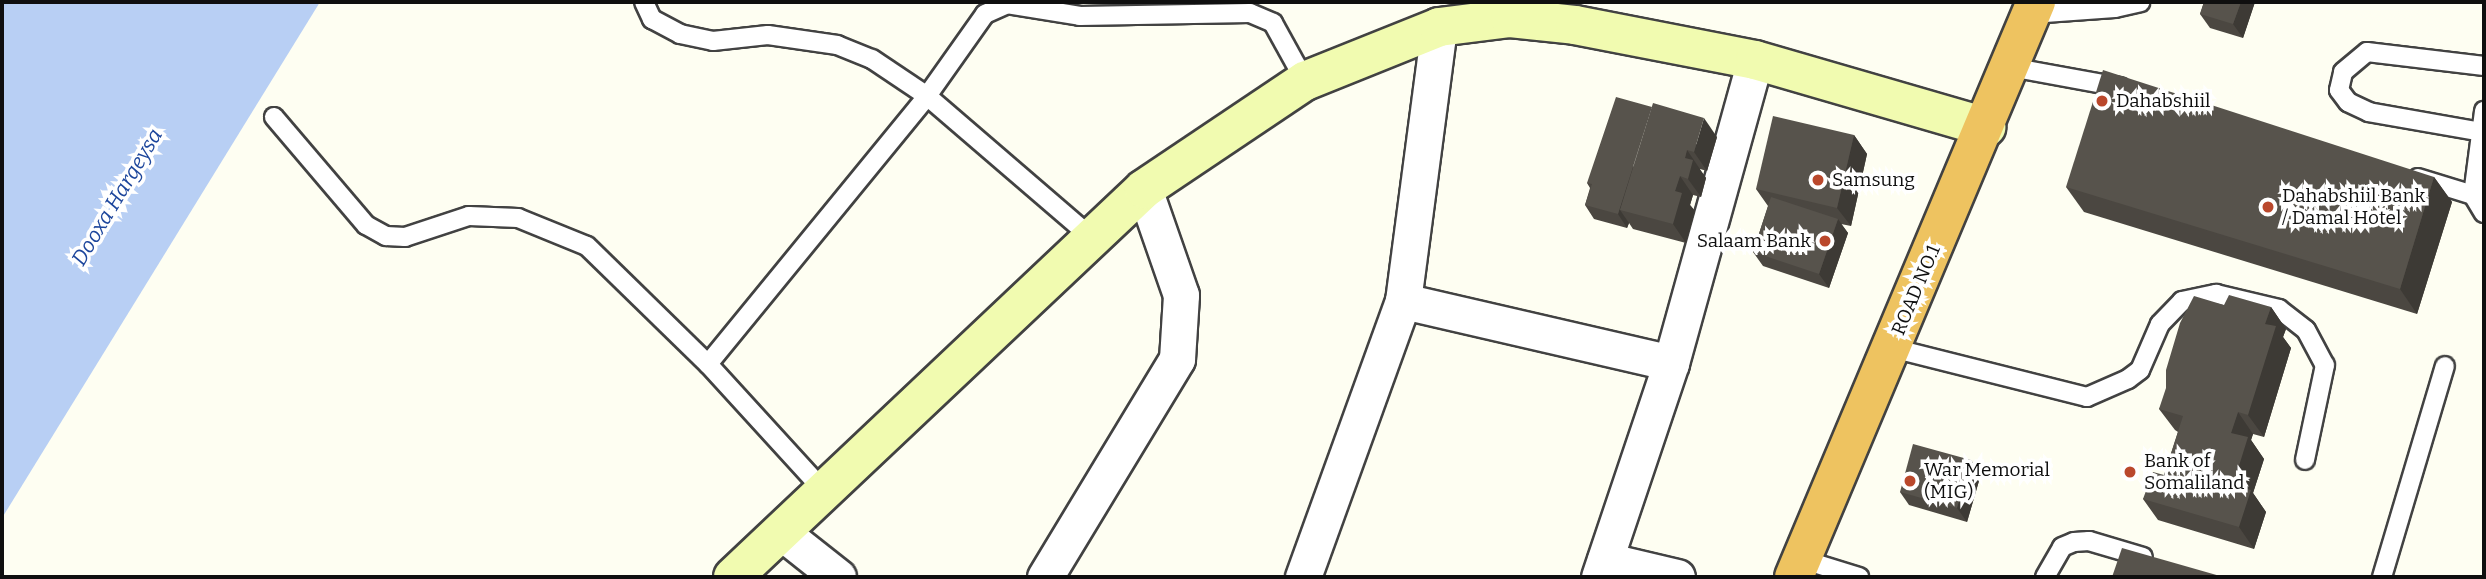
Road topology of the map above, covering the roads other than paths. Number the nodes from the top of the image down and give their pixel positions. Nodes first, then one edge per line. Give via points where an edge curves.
1 (644, 2) edge
2 (2140, 2) edge
3 (1007, 3) edge
4 (2034, 8) edge
5 (1511, 10) edge
6 (1439, 27) junction
7 (1755, 60) junction
8 (2484, 66) edge
9 (2010, 67) junction
10 (1305, 81) junction
11 (2137, 92) edge
12 (927, 96) junction
13 (2484, 111) edge
14 (274, 117) dead end
15 (1986, 127) junction
16 (2482, 132) junction
17 (2396, 171) edge
18 (1144, 189) junction
19 (2473, 195) junction
20 (2484, 213) edge
21 (1092, 238) junction
22 (1403, 301) junction
23 (1892, 348) junction
24 (1671, 363) junction
25 (708, 364) junction
26 (2445, 366) dead end
27 (2305, 460) dead end
28 (823, 490) junction
29 (780, 531) junction
30 (2163, 563) edge
31 (1797, 568) edge
32 (1602, 569) edge
33 (733, 577) edge
34 (838, 577) edge
35 (1045, 577) edge
36 (1303, 577) edge
37 (1677, 577) edge
38 (1859, 577) edge
39 (2045, 577) edge
40 (2382, 577) edge

1 - 12 lane via 652,19 680,34 713,41 768,34 837,45 872,59
2 - 4 lane via 2115,8
3 - 10 lane via 1080,16 1250,13 1273,23
3 - 12 lane via 985,14
4 - 9 highway, ROAD NO.1
5 - 6 main road
5 - 7 main road
6 - 10 main road
6 - 22 street
7 - 15 main road
7 - 24 street
8 - 16 lane via 2367,52 2343,72 2339,90 2348,102 2369,112
9 - 11 lane
9 - 15 highway, ROAD NO.1
10 - 18 main road
12 - 21 lane
12 - 25 lane
13 - 16 lane
14 - 25 lane via 366,226 386,236 405,237 469,216 518,218 545,227 587,246
15 - 23 highway, ROAD NO.1
16 - 19 lane
17 - 19 lane
18 - 21 main road
18 - 35 street via 1181,295 1177,359
19 - 20 lane
21 - 28 main road
22 - 24 street
22 - 36 street
23 - 27 lane via 2087,397 2140,370 2160,324 2182,301 2216,294 2279,309 2306,330 2325,365
23 - 31 highway, ROAD NO.1
24 - 32 street
25 - 28 lane
26 - 40 lane
28 - 29 main road
29 - 33 main road
29 - 34 street
30 - 39 lane via 2089,541 2074,542 2062,547
31 - 38 lane
32 - 37 street

